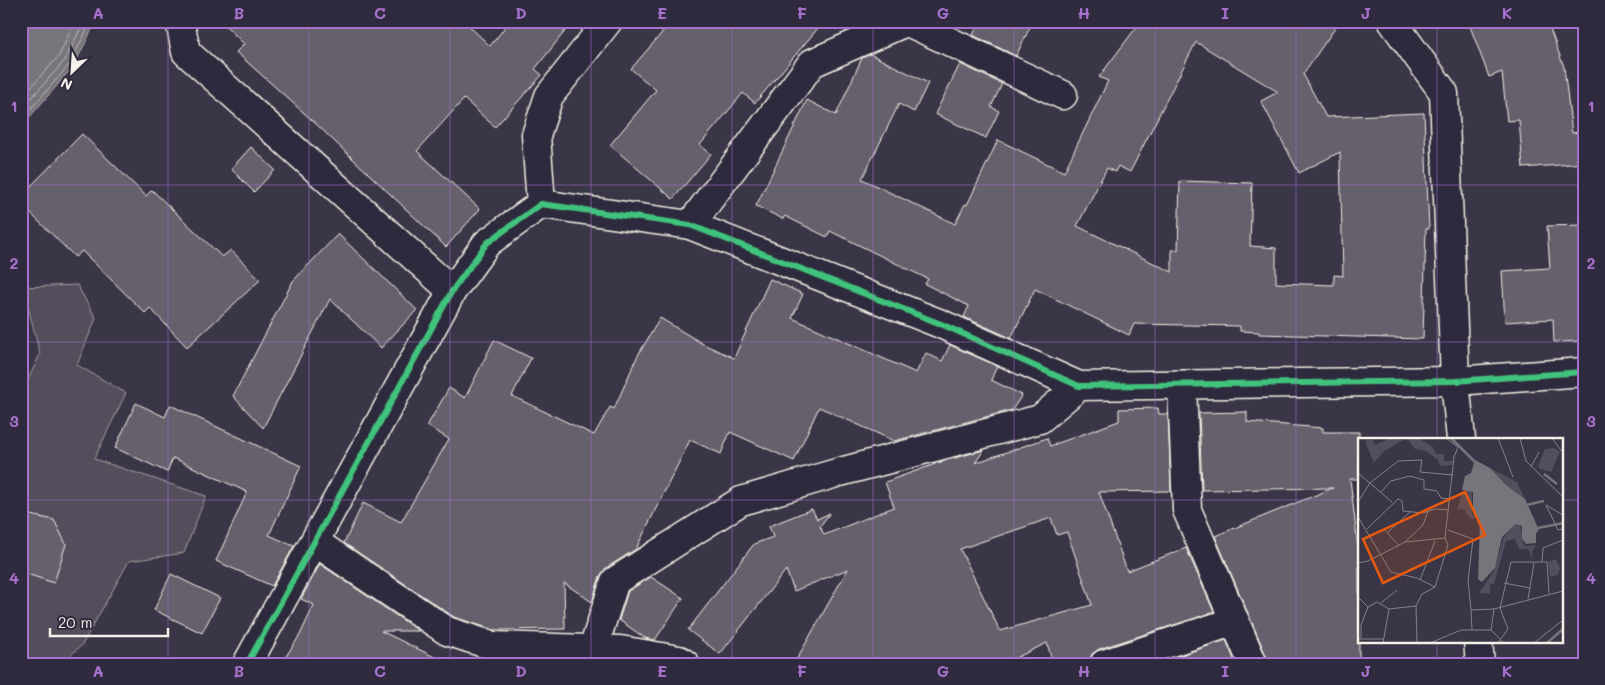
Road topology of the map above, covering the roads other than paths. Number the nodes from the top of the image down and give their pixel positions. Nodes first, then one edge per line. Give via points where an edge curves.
1 (180, 21) edge
2 (608, 21) edge
3 (908, 21) edge
4 (1392, 21) edge
5 (1063, 95) dead end
6 (541, 204) junction
7 (690, 225) junction
8 (452, 292) junction
9 (1584, 372) edge
10 (1456, 381) junction
11 (1182, 385) junction
12 (1079, 386) junction
13 (1461, 438) edge
14 (315, 542) junction
15 (1235, 621) junction
16 (1478, 642) edge
17 (593, 648) junction
18 (247, 664) edge
19 (685, 664) edge
20 (1104, 664) edge
21 (1253, 664) edge
22 (1480, 664) edge

1 - 8 street via 186,52
2 - 6 street via 549,96 536,135
3 - 5 street
3 - 7 street via 812,63
4 - 10 street via 1444,93
6 - 7 street
6 - 8 street via 487,243
7 - 12 street via 941,324
8 - 14 street
9 - 10 street
10 - 11 street
10 - 13 street
11 - 12 street
11 - 15 street via 1187,510
12 - 17 street via 1040,419 741,501 615,581
14 - 17 street via 447,631 493,646
14 - 18 street
15 - 20 street
15 - 21 street
16 - 22 street
17 - 19 street via 679,660

